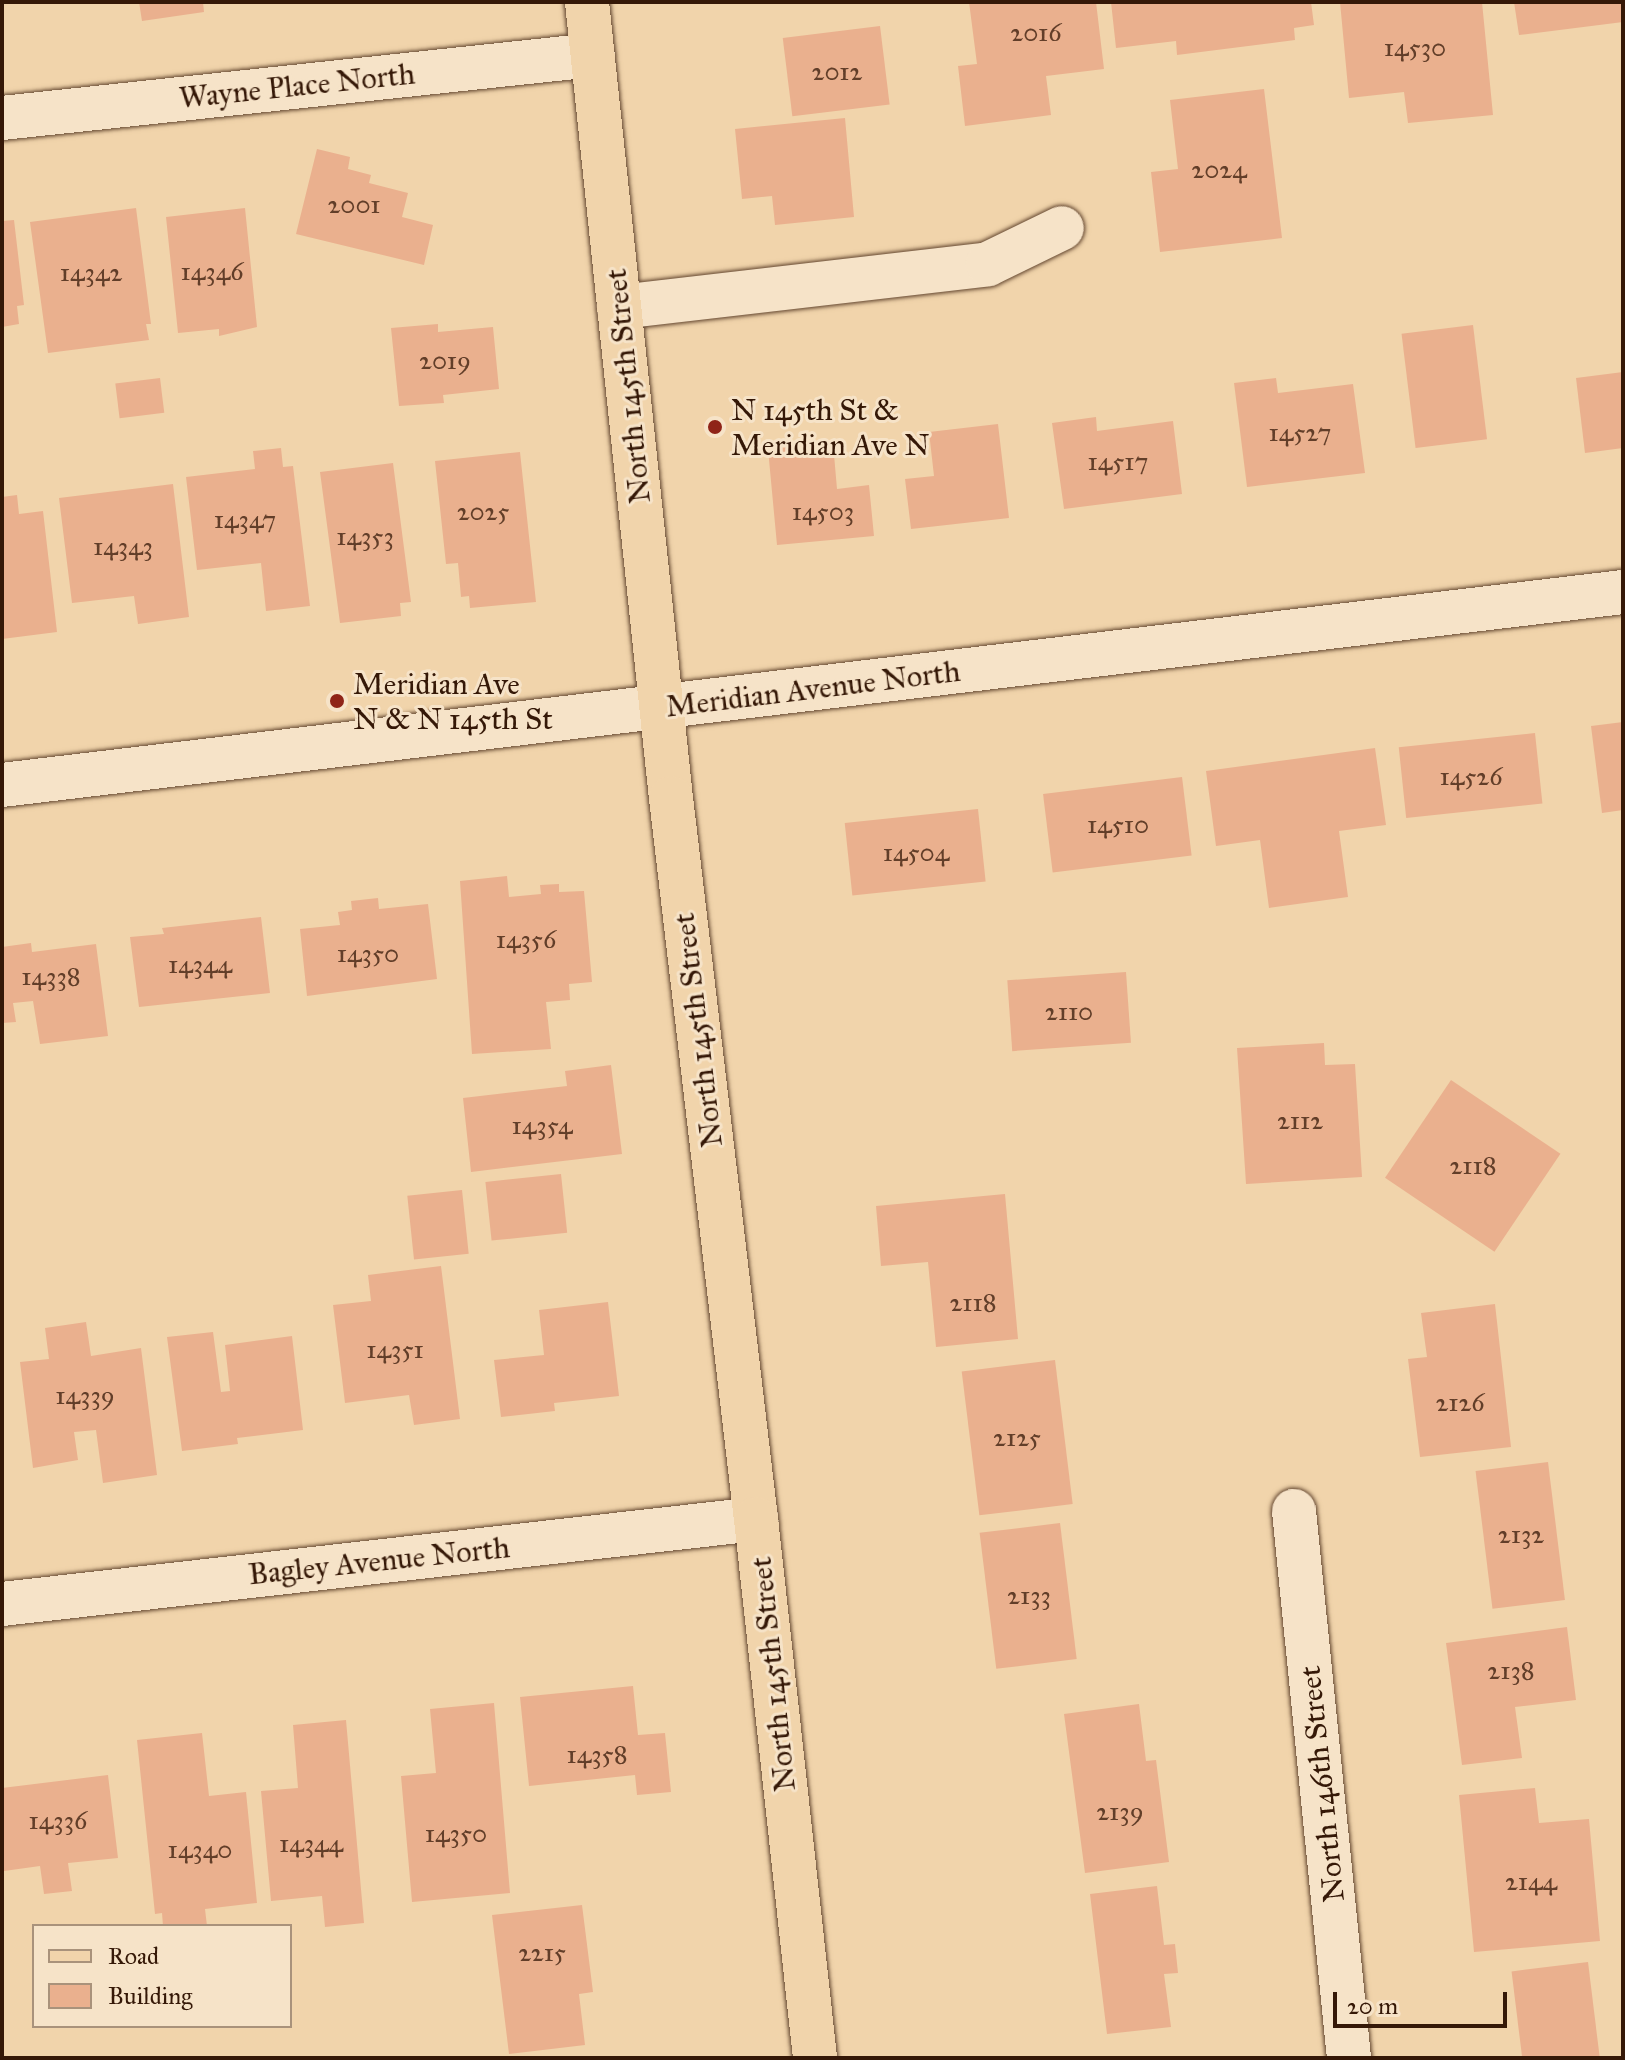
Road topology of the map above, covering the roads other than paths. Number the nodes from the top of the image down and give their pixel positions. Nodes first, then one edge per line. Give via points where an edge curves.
1 (587, 2) edge
2 (593, 55) junction
3 (2, 118) edge
4 (1062, 228) dead end
5 (619, 307) junction
6 (1623, 592) edge
7 (661, 706) junction
8 (2, 785) edge
9 (1294, 1511) dead end
10 (756, 1519) junction
11 (2, 1604) edge
12 (815, 2058) edge
13 (1349, 2058) edge

1 - 2 main road, North 145th Street
2 - 3 street, Wayne Place North
2 - 5 main road, North 145th Street
4 - 5 street via 988,264
5 - 7 main road, North 145th Street
6 - 7 street, Meridian Avenue North
7 - 8 street, Meridian Avenue North
7 - 10 main road, North 145th Street
9 - 13 street, North 146th Street
10 - 11 street, Bagley Avenue North
10 - 12 main road, North 145th Street

